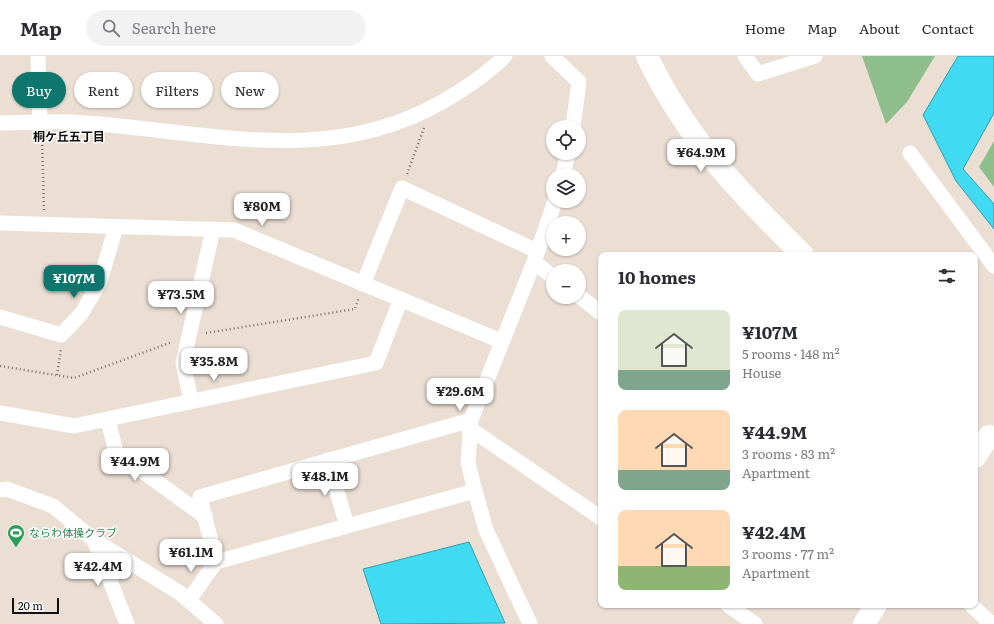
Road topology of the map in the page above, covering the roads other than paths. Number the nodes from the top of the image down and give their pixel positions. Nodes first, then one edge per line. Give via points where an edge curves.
1 (38, 56) edge
2 (505, 56) edge
3 (552, 56) edge
4 (647, 56) edge
5 (745, 56) edge
6 (814, 56) edge
7 (574, 120) edge
8 (0, 123) edge
9 (41, 123) junction
10 (910, 153) dead end
11 (552, 208) edge
12 (0, 223) edge
13 (116, 227) junction
14 (213, 229) junction
15 (800, 252) edge
16 (535, 256) junction
17 (994, 266) edge
18 (546, 268) edge
19 (363, 284) junction
20 (401, 299) junction
21 (586, 301) edge
22 (598, 311) edge
23 (0, 317) edge
24 (501, 341) junction
25 (191, 401) junction
26 (0, 413) edge
27 (108, 420) junction
28 (470, 424) junction
29 (988, 433) edge
30 (978, 451) edge
31 (328, 460) junction
32 (0, 490) edge
33 (475, 491) junction
34 (204, 516) junction
35 (598, 516) edge
36 (347, 526) junction
37 (94, 540) junction
38 (216, 562) junction
39 (189, 600) junction
40 (732, 608) edge
41 (874, 608) edge
42 (974, 608) edge
43 (128, 624) edge
44 (216, 624) edge
45 (530, 624) edge
46 (755, 624) edge
47 (864, 624) edge
48 (992, 624) edge

1 - 9 street
2 - 9 street via 494,68 464,90 431,108 385,128 350,136 310,141 269,142 72,122
3 - 7 street via 579,82
4 - 15 street via 662,88 701,146 743,196
5 - 6 street via 758,74
8 - 9 street
10 - 17 street
11 - 16 street
12 - 13 street
13 - 14 street
13 - 23 street via 99,284 81,314 61,335
14 - 19 street via 234,230
14 - 25 street via 183,363
16 - 18 street
16 - 19 street via 402,188
16 - 24 street
19 - 20 street
20 - 24 street
20 - 25 street via 376,363
21 - 22 street
24 - 28 street
25 - 27 street
26 - 27 street via 74,426
27 - 34 street via 116,452
28 - 31 street
28 - 33 street via 468,463
28 - 35 street
29 - 30 street
31 - 34 street via 200,497
31 - 36 street
32 - 37 street via 7,489 53,506
33 - 36 street
33 - 45 street via 486,530
34 - 38 street
36 - 38 street
37 - 39 street
37 - 43 street
38 - 39 street
39 - 44 street
40 - 46 street
41 - 47 street
42 - 48 street

